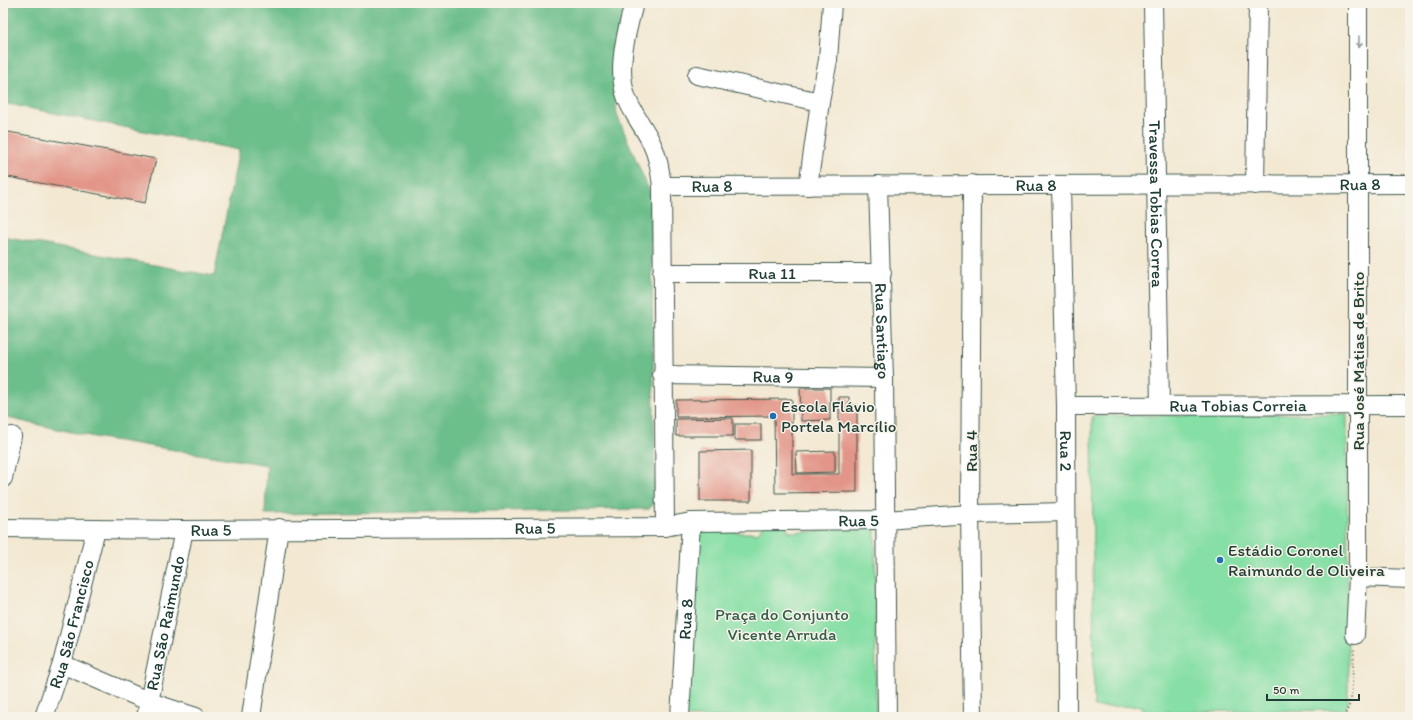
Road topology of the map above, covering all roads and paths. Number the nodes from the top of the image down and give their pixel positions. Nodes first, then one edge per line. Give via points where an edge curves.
1 (634, 3) edge
2 (832, 3) edge
3 (1153, 3) edge
4 (1258, 3) edge
5 (1358, 3) edge
6 (697, 75) dead end
7 (820, 102) junction
8 (972, 184) junction
9 (1359, 184) junction
10 (1410, 184) edge
11 (878, 185) junction
12 (1061, 185) junction
13 (1158, 185) junction
14 (1255, 185) junction
15 (662, 186) junction
16 (808, 186) junction
17 (882, 273) junction
18 (662, 274) junction
19 (662, 375) junction
20 (884, 378) junction
21 (1357, 404) junction
22 (1160, 405) junction
23 (1410, 405) edge
24 (1066, 406) junction
25 (12, 436) dead end
26 (3, 478) edge
27 (1066, 512) junction
28 (970, 514) junction
29 (885, 520) junction
30 (690, 522) junction
31 (664, 527) junction
32 (3, 528) edge
33 (279, 528) junction
34 (96, 529) junction
35 (184, 530) junction
36 (1358, 576) junction
37 (1410, 579) edge
38 (1354, 636) joint
39 (62, 664) junction
40 (148, 710) edge
41 (44, 717) edge
42 (196, 717) edge
43 (251, 717) edge
44 (680, 717) edge
45 (887, 717) edge
46 (973, 717) edge
47 (1067, 717) edge
48 (1344, 717) edge

1 - 15 street via 623,56 622,78 625,94 651,141
2 - 7 street via 828,60
3 - 13 street, Travessa Tobias Correa
4 - 14 street
5 -> 9 street, Rua José Matias de Brito
6 - 7 street
7 - 16 street
8 - 11 street, Rua 8
8 - 12 street, Rua 8
8 - 28 street, Rua 4
9 - 10 street, Rua 8
9 - 14 street, Rua 8
9 - 21 street, Rua José Matias de Brito
11 - 16 street, Rua 8
11 - 17 street, Rua Santiago
12 - 13 street, Rua 8
12 - 24 street, Rua 2
13 - 14 street, Rua 8
13 - 22 street, Travessa Tobias Correa
15 - 16 street, Rua 8
15 - 18 street
17 - 18 street, Rua 11
17 - 20 street, Rua Santiago
18 - 19 street
19 - 20 street, Rua 9
19 - 31 street
20 - 29 street, Rua Santiago
21 - 22 street, Rua Tobias Correia
21 - 23 street, Rua Tobias Correia
21 - 36 street, Rua José Matias de Brito
22 - 24 street, Rua Tobias Correia
24 - 27 street, Rua 2
25 - 26 street
27 - 28 street, Rua 5
27 - 47 street, Rua 2
28 - 29 street, Rua 5
28 - 46 street, Rua 4
29 - 30 street, Rua 5
29 - 45 street, Rua Santiago
30 - 31 street, Rua 5
30 - 44 street, Rua 8
31 - 33 street, Rua 5
32 - 34 street, Rua 5
33 - 35 street, Rua 5
33 - 43 street
34 - 35 street, Rua 5
34 - 39 street, Rua São Francisco
35 - 40 street, Rua São Raimundo
36 - 37 street
36 - 38 street, Rua José Matias de Brito
38 - 48 path via 1351,701
39 - 40 street
39 - 41 street, Rua São Francisco
40 - 42 street

